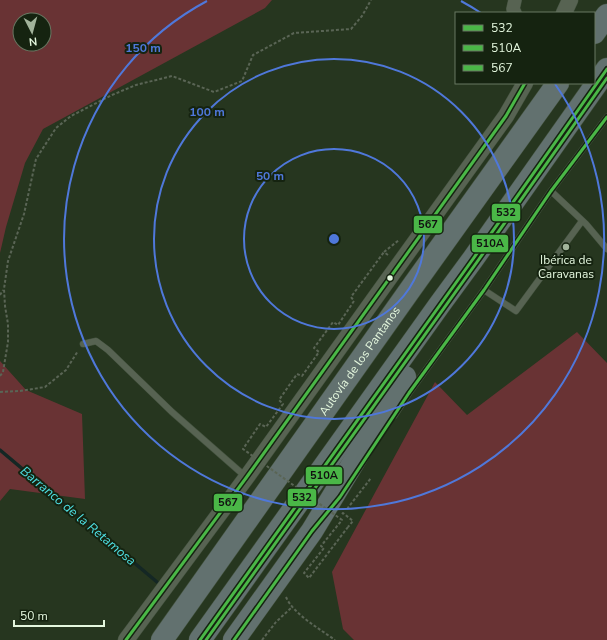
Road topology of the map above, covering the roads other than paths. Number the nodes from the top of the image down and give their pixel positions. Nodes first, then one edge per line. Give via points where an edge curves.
1 (515, 0) edge
2 (570, 0) edge
3 (515, 12) edge
4 (564, 12) edge
5 (607, 15) edge
6 (595, 32) edge
7 (607, 69) edge
8 (524, 84) edge
9 (557, 84) edge
10 (607, 117) edge
11 (551, 191) junction
12 (582, 221) junction
13 (607, 249) edge
14 (473, 259) junction
15 (484, 290) junction
16 (83, 344) road end
17 (246, 478) junction
18 (312, 531) junction
19 (126, 640) edge
20 (162, 640) edge
21 (200, 640) edge
22 (234, 640) edge

1 - 3 street
2 - 4 street
5 - 6 highway
7 - 14 highway
8 - 17 street via 506,116
9 - 20 highway, Autovía de los Pantanos
10 - 11 lane
11 - 12 lane
11 - 15 lane
12 - 13 lane
12 - 15 lane via 516,311
14 - 18 highway via 468,280 397,388
14 - 21 highway
15 - 18 lane via 409,393 340,497
16 - 17 lane via 96,341 108,350
17 - 19 street
18 - 22 highway

